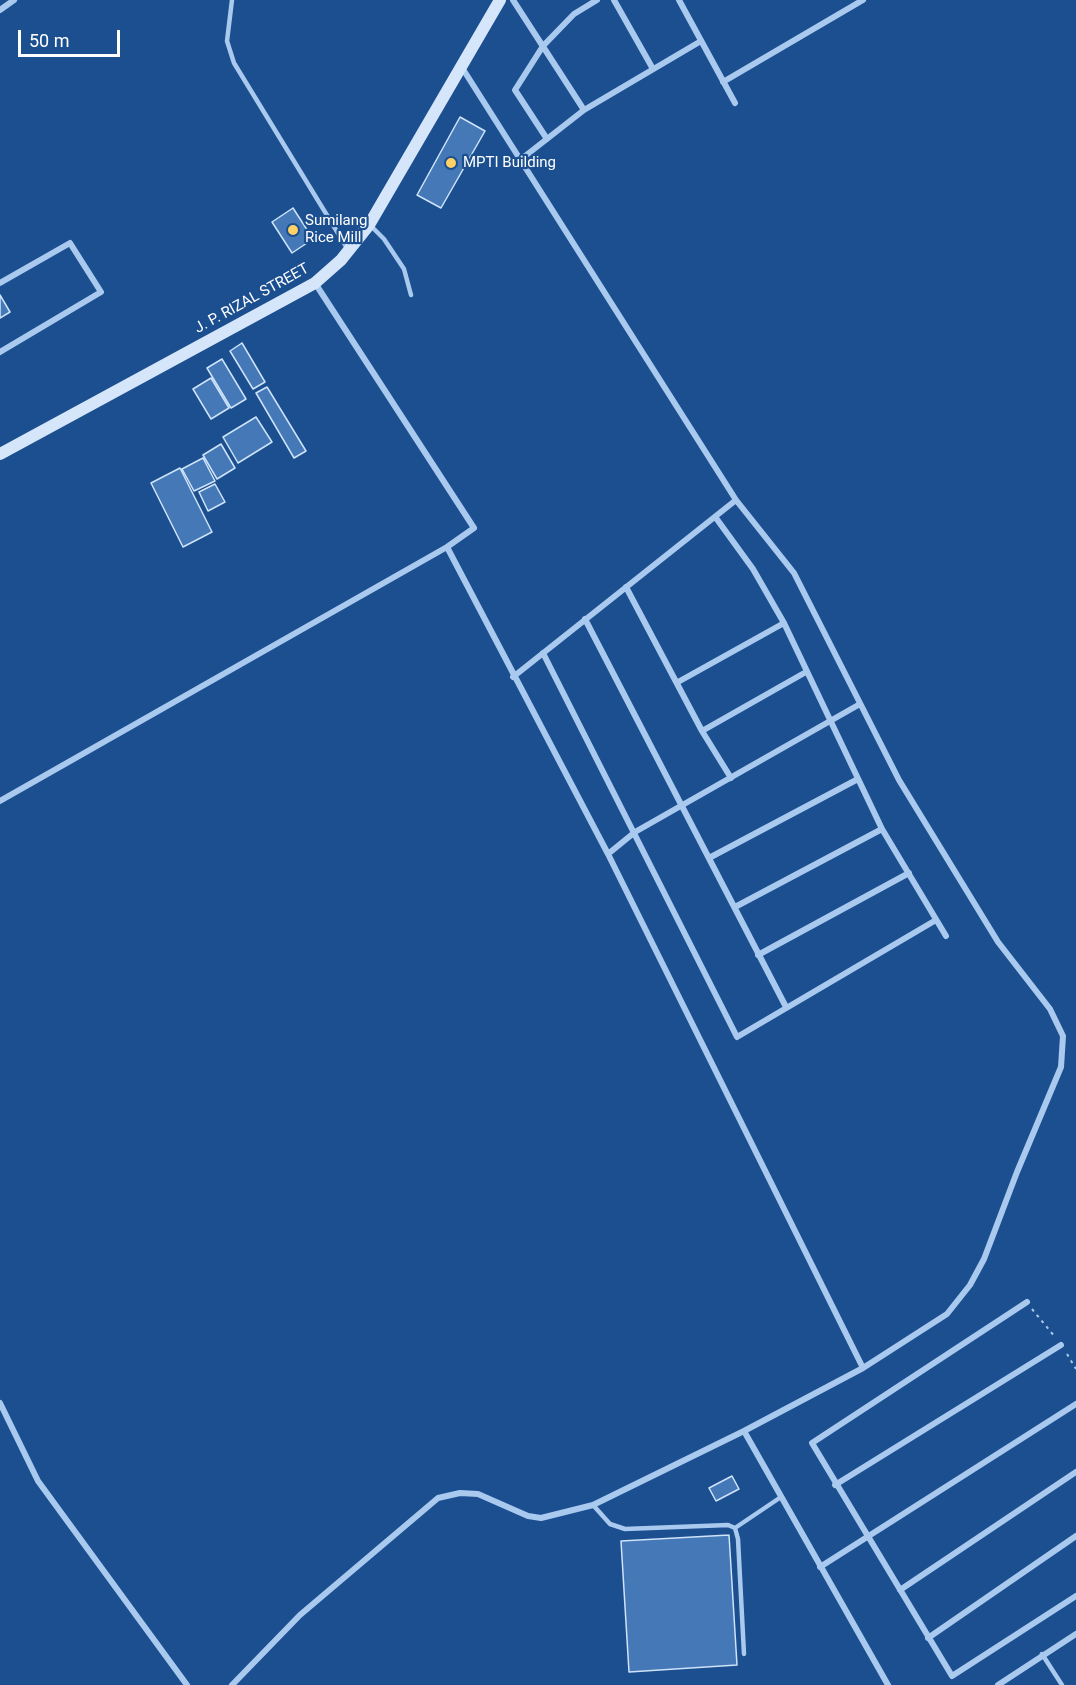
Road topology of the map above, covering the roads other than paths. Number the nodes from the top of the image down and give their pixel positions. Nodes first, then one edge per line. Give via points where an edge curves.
1 (14, 0) edge
2 (232, 0) edge
3 (500, 0) edge
4 (513, 0) edge
5 (597, 0) edge
6 (614, 0) edge
7 (679, 0) edge
8 (863, 0) edge
9 (0, 10) edge
10 (701, 41) junction
11 (543, 46) junction
12 (461, 65) junction
13 (653, 69) junction
14 (723, 82) junction
15 (735, 103) dead end
16 (584, 110) junction
17 (547, 139) junction
18 (520, 160) junction
19 (369, 225) junction
20 (349, 251) junction
21 (0, 283) edge
22 (315, 283) junction
23 (411, 294) dead end
24 (0, 352) edge
25 (0, 454) edge
26 (736, 500) junction
27 (716, 518) junction
28 (447, 547) junction
29 (626, 587) junction
30 (585, 619) junction
31 (784, 623) junction
32 (543, 653) junction
33 (806, 672) junction
34 (513, 677) junction
35 (678, 682) junction
36 (860, 704) junction
37 (832, 722) junction
38 (702, 731) junction
39 (731, 778) junction
40 (858, 779) junction
41 (0, 801) edge
42 (683, 806) junction
43 (882, 829) junction
44 (636, 832) junction
45 (608, 854) junction
46 (709, 858) junction
47 (909, 873) junction
48 (735, 908) junction
49 (936, 920) junction
50 (946, 936) dead end
51 (758, 955) junction
52 (786, 1007) junction
53 (1027, 1302) road end
54 (1061, 1345) road end
55 (863, 1368) junction
56 (0, 1403) edge
57 (1076, 1404) edge
58 (744, 1431) junction
59 (1076, 1472) edge
60 (835, 1485) junction
61 (781, 1497) junction
62 (592, 1505) junction
63 (735, 1528) junction
64 (1076, 1536) edge
65 (868, 1538) junction
66 (820, 1567) junction
67 (900, 1590) junction
68 (1076, 1596) edge
69 (1076, 1634) edge
70 (928, 1638) junction
71 (744, 1654) dead end
72 (1042, 1654) junction
73 (187, 1685) edge
74 (232, 1685) edge
75 (888, 1685) edge
76 (998, 1685) edge
77 (1062, 1685) edge

1 - 9 street
2 - 20 lane via 227,41 234,63
3 - 12 main road, J. P. RIZAL STREET
4 - 11 street
5 - 11 street via 574,14
6 - 13 street
7 - 10 street
8 - 14 street
10 - 13 street
10 - 14 street
11 - 16 street
11 - 17 street via 514,90
12 - 18 street
12 - 19 main road, J. P. RIZAL STREET
13 - 16 street
14 - 15 street
16 - 17 street
17 - 18 street
18 - 26 street
19 - 20 main road, J. P. RIZAL STREET
19 - 23 lane via 384,239 404,269
20 - 22 main road, J. P. RIZAL STREET
21 - 24 street via 70,243 101,292
22 - 25 main road, J. P. RIZAL STREET
22 - 28 street via 474,528
26 - 27 street
26 - 36 street via 794,573
27 - 29 street
27 - 31 street via 753,569
28 - 34 street
28 - 41 street
29 - 30 street
29 - 35 street
30 - 32 street
30 - 42 street
31 - 33 street
31 - 35 street
32 - 34 street
32 - 44 street
33 - 37 street
33 - 38 street
34 - 45 street
35 - 38 street
36 - 37 street
36 - 55 street via 899,780 998,942 1050,1009 1063,1036 1061,1067 970,1286 947,1314
37 - 39 street
37 - 40 street
38 - 39 street
39 - 42 street
40 - 43 street
40 - 46 street
42 - 44 street
42 - 46 street
43 - 47 street
43 - 48 street
44 - 45 street
44 - 52 street via 737,1036
45 - 55 street
46 - 48 street
47 - 49 street
47 - 51 street
48 - 51 street
49 - 50 street
49 - 52 street
51 - 52 street
53 - 60 street via 812,1443
54 - 60 street
55 - 58 street
56 - 73 street via 38,1481
57 - 65 street
58 - 61 street
58 - 62 street
59 - 67 street
60 - 65 street
61 - 63 lane
61 - 66 street
62 - 63 lane via 610,1524 625,1529
62 - 74 street via 542,1518 528,1516 478,1494 438,1498 300,1615
63 - 71 lane
64 - 70 street
65 - 66 street
65 - 67 street
66 - 75 street
67 - 70 street
68 - 70 street via 952,1676
69 - 72 street
72 - 76 street
72 - 77 lane

